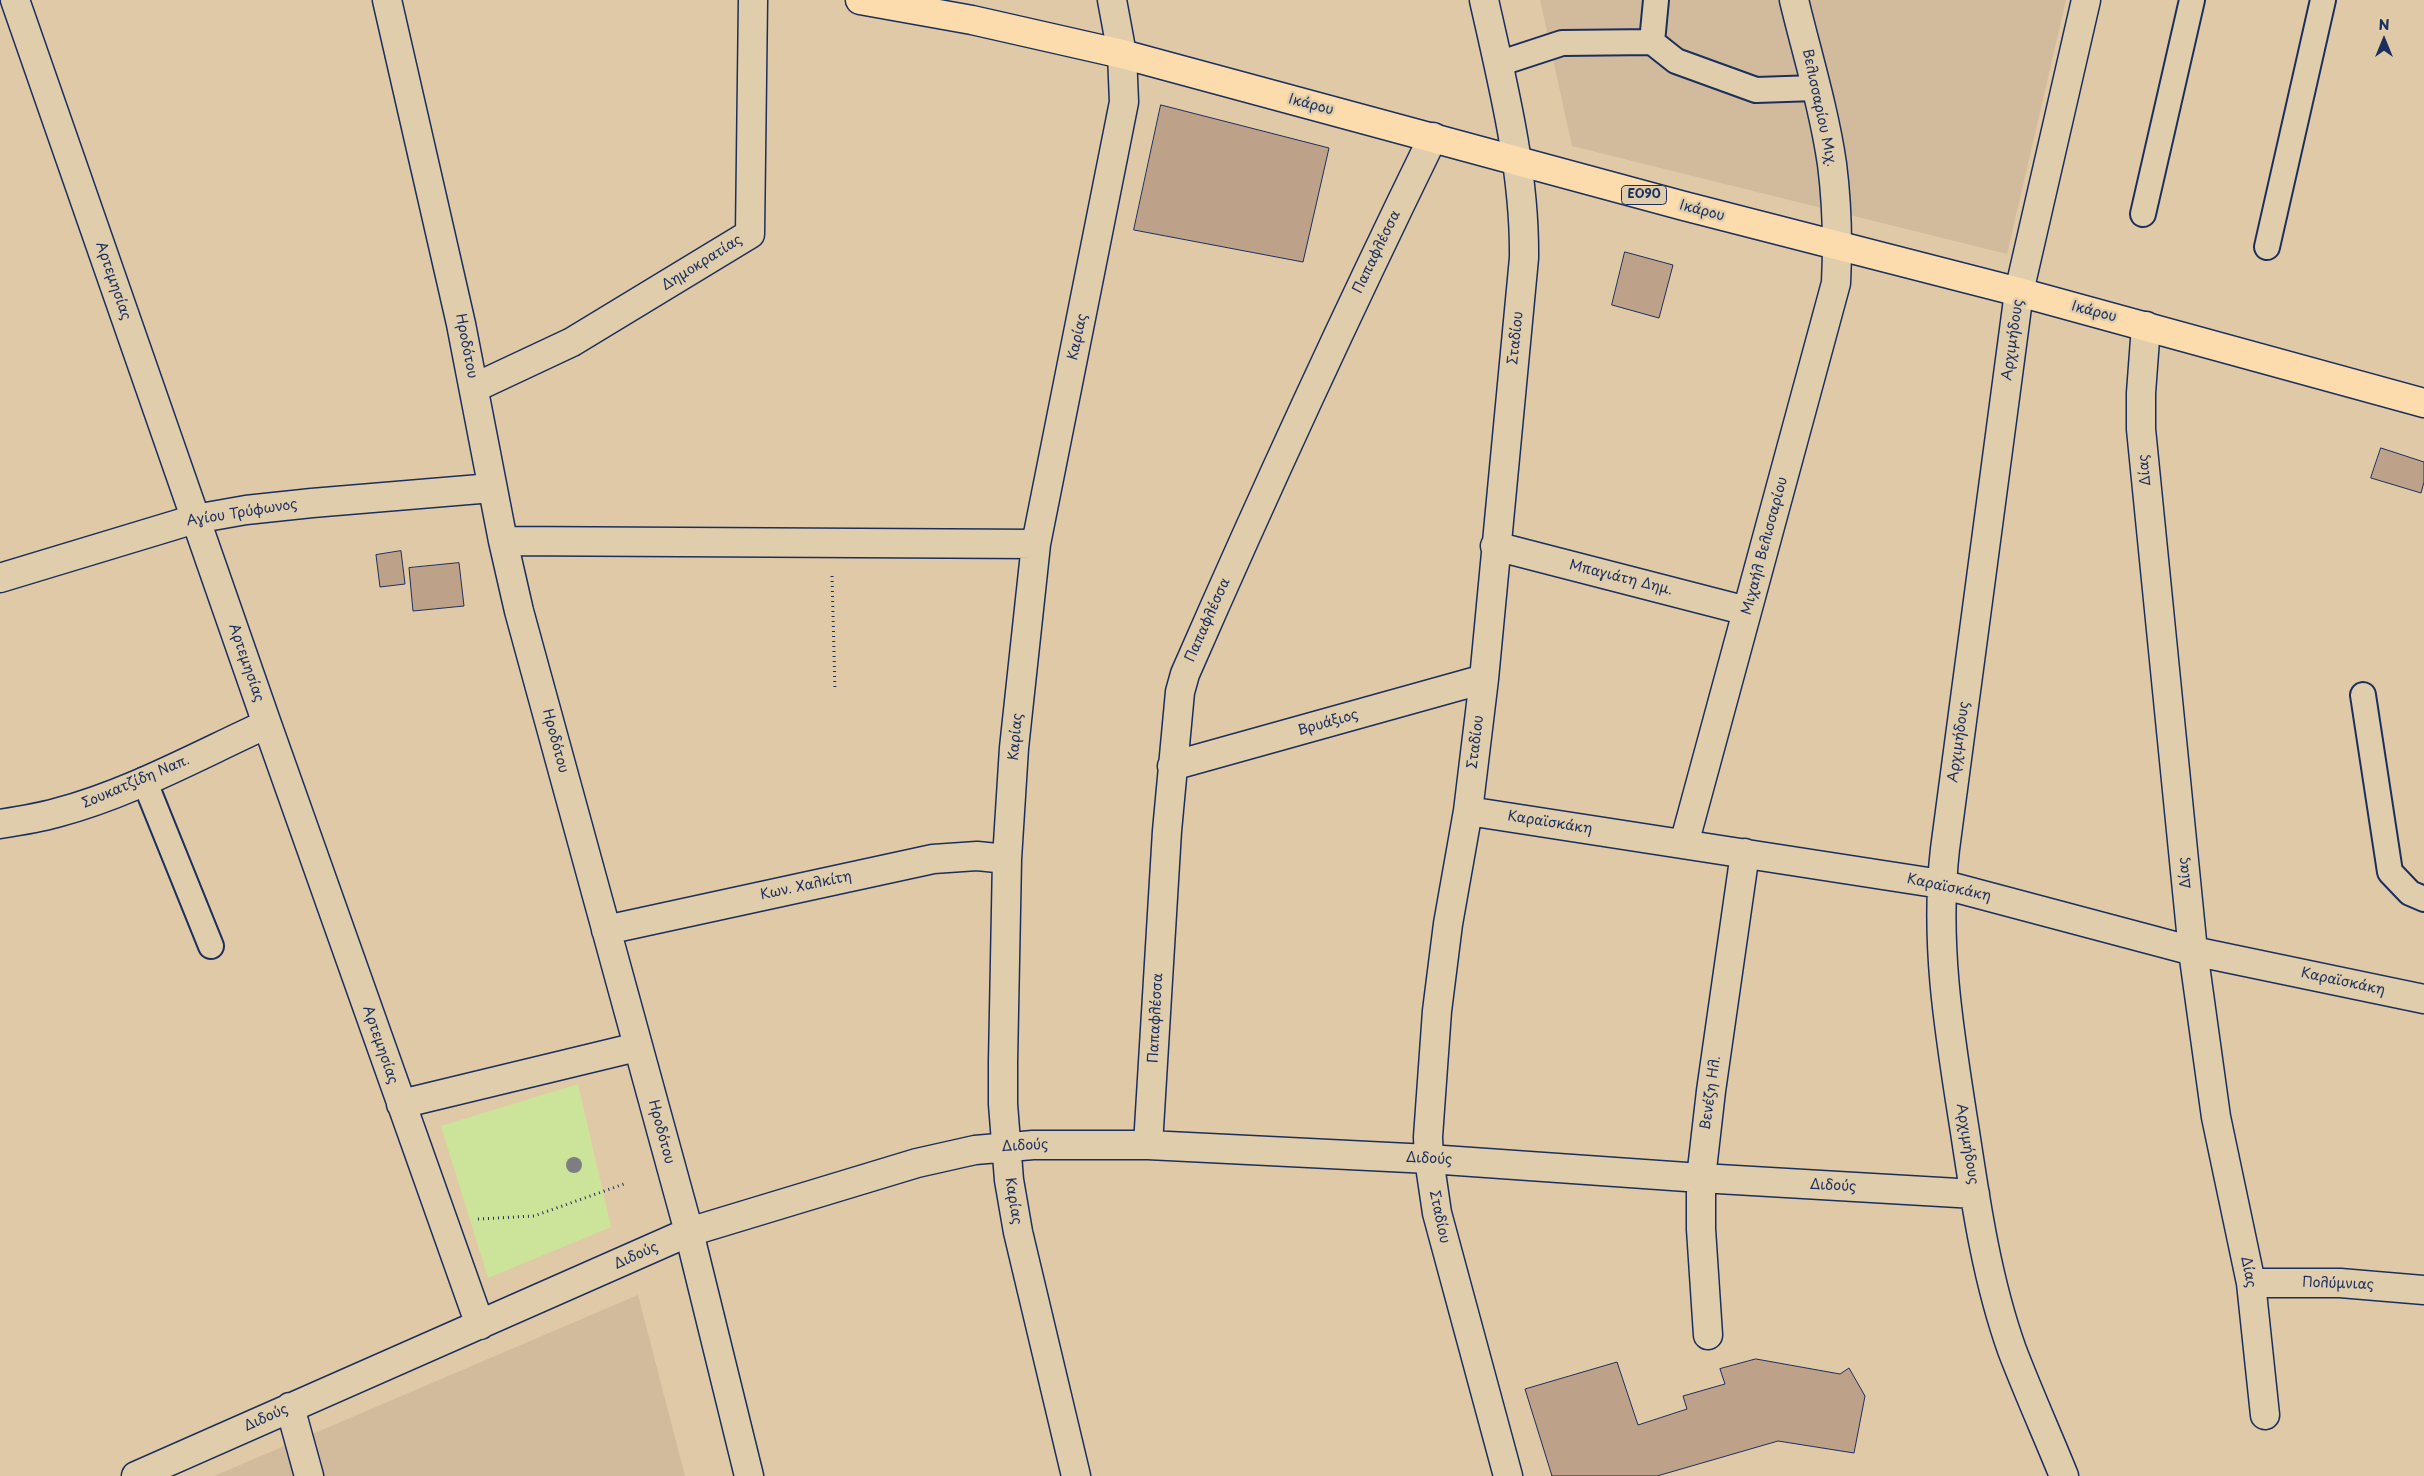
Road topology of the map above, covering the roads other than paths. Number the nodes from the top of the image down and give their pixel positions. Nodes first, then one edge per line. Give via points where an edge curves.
1 (15, 0) edge
2 (386, 0) edge
3 (753, 0) edge
4 (860, 0) edge
5 (1112, 0) edge
6 (1484, 0) edge
7 (1656, 0) edge
8 (1794, 0) edge
9 (2086, 0) edge
10 (2192, 0) edge
11 (2323, 0) edge
12 (1652, 42) junction
13 (1122, 54) junction
14 (1498, 64) junction
15 (1816, 88) junction
16 (1433, 137) junction
17 (1517, 160) junction
18 (2143, 214) dead end
19 (1838, 247) junction
20 (2267, 247) dead end
21 (2019, 292) junction
22 (2146, 326) junction
23 (474, 388) junction
24 (2424, 403) edge
25 (492, 488) junction
26 (195, 519) junction
27 (502, 540) junction
28 (1036, 544) junction
29 (1495, 546) junction
30 (0, 578) edge
31 (1747, 611) junction
32 (1484, 680) junction
33 (2363, 695) dead end
34 (267, 724) junction
35 (1172, 766) junction
36 (144, 780) junction
37 (1468, 811) junction
38 (0, 824) edge
39 (1684, 844) junction
40 (1744, 853) junction
41 (1007, 859) junction
42 (1940, 884) junction
43 (2424, 899) edge
44 (606, 930) junction
45 (211, 946) dead end
46 (2193, 951) junction
47 (2424, 999) edge
48 (638, 1047) junction
49 (401, 1104) junction
50 (1148, 1145) junction
51 (1006, 1146) junction
52 (1429, 1159) junction
53 (1701, 1178) junction
54 (1975, 1194) junction
55 (688, 1232) junction
56 (2252, 1283) junction
57 (2424, 1290) edge
58 (480, 1325) junction
59 (1708, 1335) dead end
60 (290, 1407) junction
61 (2265, 1415) dead end
62 (136, 1476) edge
63 (309, 1476) edge
64 (749, 1476) edge
65 (1076, 1476) edge
66 (1508, 1476) edge
67 (2064, 1476) edge

1 - 26 street, Αρτεμησίας
2 - 23 street, Ηροδότου via 449,266
3 - 23 street, Δημοκρατίας via 750,234 572,342
4 - 13 main road, Ικάρου / ΕΟ90 via 972,20
5 - 13 street, Καρίας
6 - 14 street, Σταδίου
7 - 12 lane
8 - 15 street, Βελισσαρίου Μιχ.
9 - 21 street, Αρχιμήδους
10 - 18 lane
11 - 20 lane
12 - 14 lane via 1562,44
12 - 15 lane via 1676,61 1756,90
13 - 16 main road, Ικάρου / ΕΟ90
13 - 28 street, Καρίας via 1124,102 1117,145
14 - 17 street, Σταδίου
15 - 19 street, Βελισσαρίου Μιχ. via 1832,164
16 - 17 main road, Ικάρου / ΕΟ90
16 - 35 street, Παπαφλέσσα via 1290,436 1185,674 1176,711
17 - 19 main road, Ικάρου / ΕΟ90
17 - 29 street, Σταδίου via 1524,258
19 - 21 main road, Ικάρου / ΕΟ90
19 - 31 street, Μιχαήλ Βελισσαρίου via 1836,283
21 - 22 main road, Ικάρου / ΕΟ90
21 - 42 street, Αρχιμήδους
22 - 24 main road, Ικάρου / ΕΟ90
22 - 46 street, Δίας via 2141,429
23 - 25 street, Ηροδότου
25 - 26 street, Αγίου Τρύφωνος via 312,503
25 - 27 street, Ηροδότου
26 - 30 street, Αγίου Τρύφωνος
26 - 34 street, Αρτεμησίας
27 - 28 street
27 - 44 street, Ηροδότου
28 - 41 street, Καρίας via 1014,748
29 - 31 street, Μπαγιάτη Δημ.
29 - 32 street, Σταδίου
31 - 39 street, Μιχαήλ Βελισσαρίου
32 - 35 street, Βρυάξιος
32 - 37 street, Σταδίου
33 - 43 lane via 2390,872 2410,893
34 - 36 street, Σουκατζίδη Ναπ.
34 - 49 street, Αρτεμησίας
35 - 50 street, Παπαφλέσσα
36 - 38 street, Σουκατζίδη Ναπ. via 57,812
36 - 45 lane
37 - 39 street, Καραϊσκάκη
37 - 52 street, Σταδίου via 1437,1011 1429,1102
39 - 40 street, Καραϊσκάκη
40 - 42 street, Καραϊσκάκη
40 - 53 street, Βενέζη Ηλ.
41 - 44 street, Κων. Χαλκίτη via 977,856 933,860
41 - 51 street, Καρίας via 1003,1062
42 - 46 street, Καραϊσκάκη
42 - 54 street, Αρχιμήδους via 1942,962
44 - 48 street, Ηροδότου
46 - 47 street, Καραϊσκάκη
46 - 56 street, Δίας via 2216,1117
48 - 49 street
48 - 55 street, Ηροδότου
49 - 58 street, Αρτεμησίας
50 - 51 street, Διδούς
50 - 52 street, Διδούς
51 - 55 street, Διδούς via 917,1163
51 - 65 street, Καρίας via 1018,1232
52 - 53 street, Διδούς
52 - 66 street, Σταδίου via 1443,1240
53 - 54 street, Διδούς
53 - 59 street, Βενέζη Ηλ.
54 - 67 street, Αρχιμήδους via 1994,1290 2012,1350
55 - 58 street, Διδούς
55 - 64 street, Ηροδότου
56 - 57 street, Πολύμνιας via 2340,1283
56 - 61 street, Δίας
58 - 60 street, Διδούς
60 - 62 street, Διδούς
60 - 63 street

